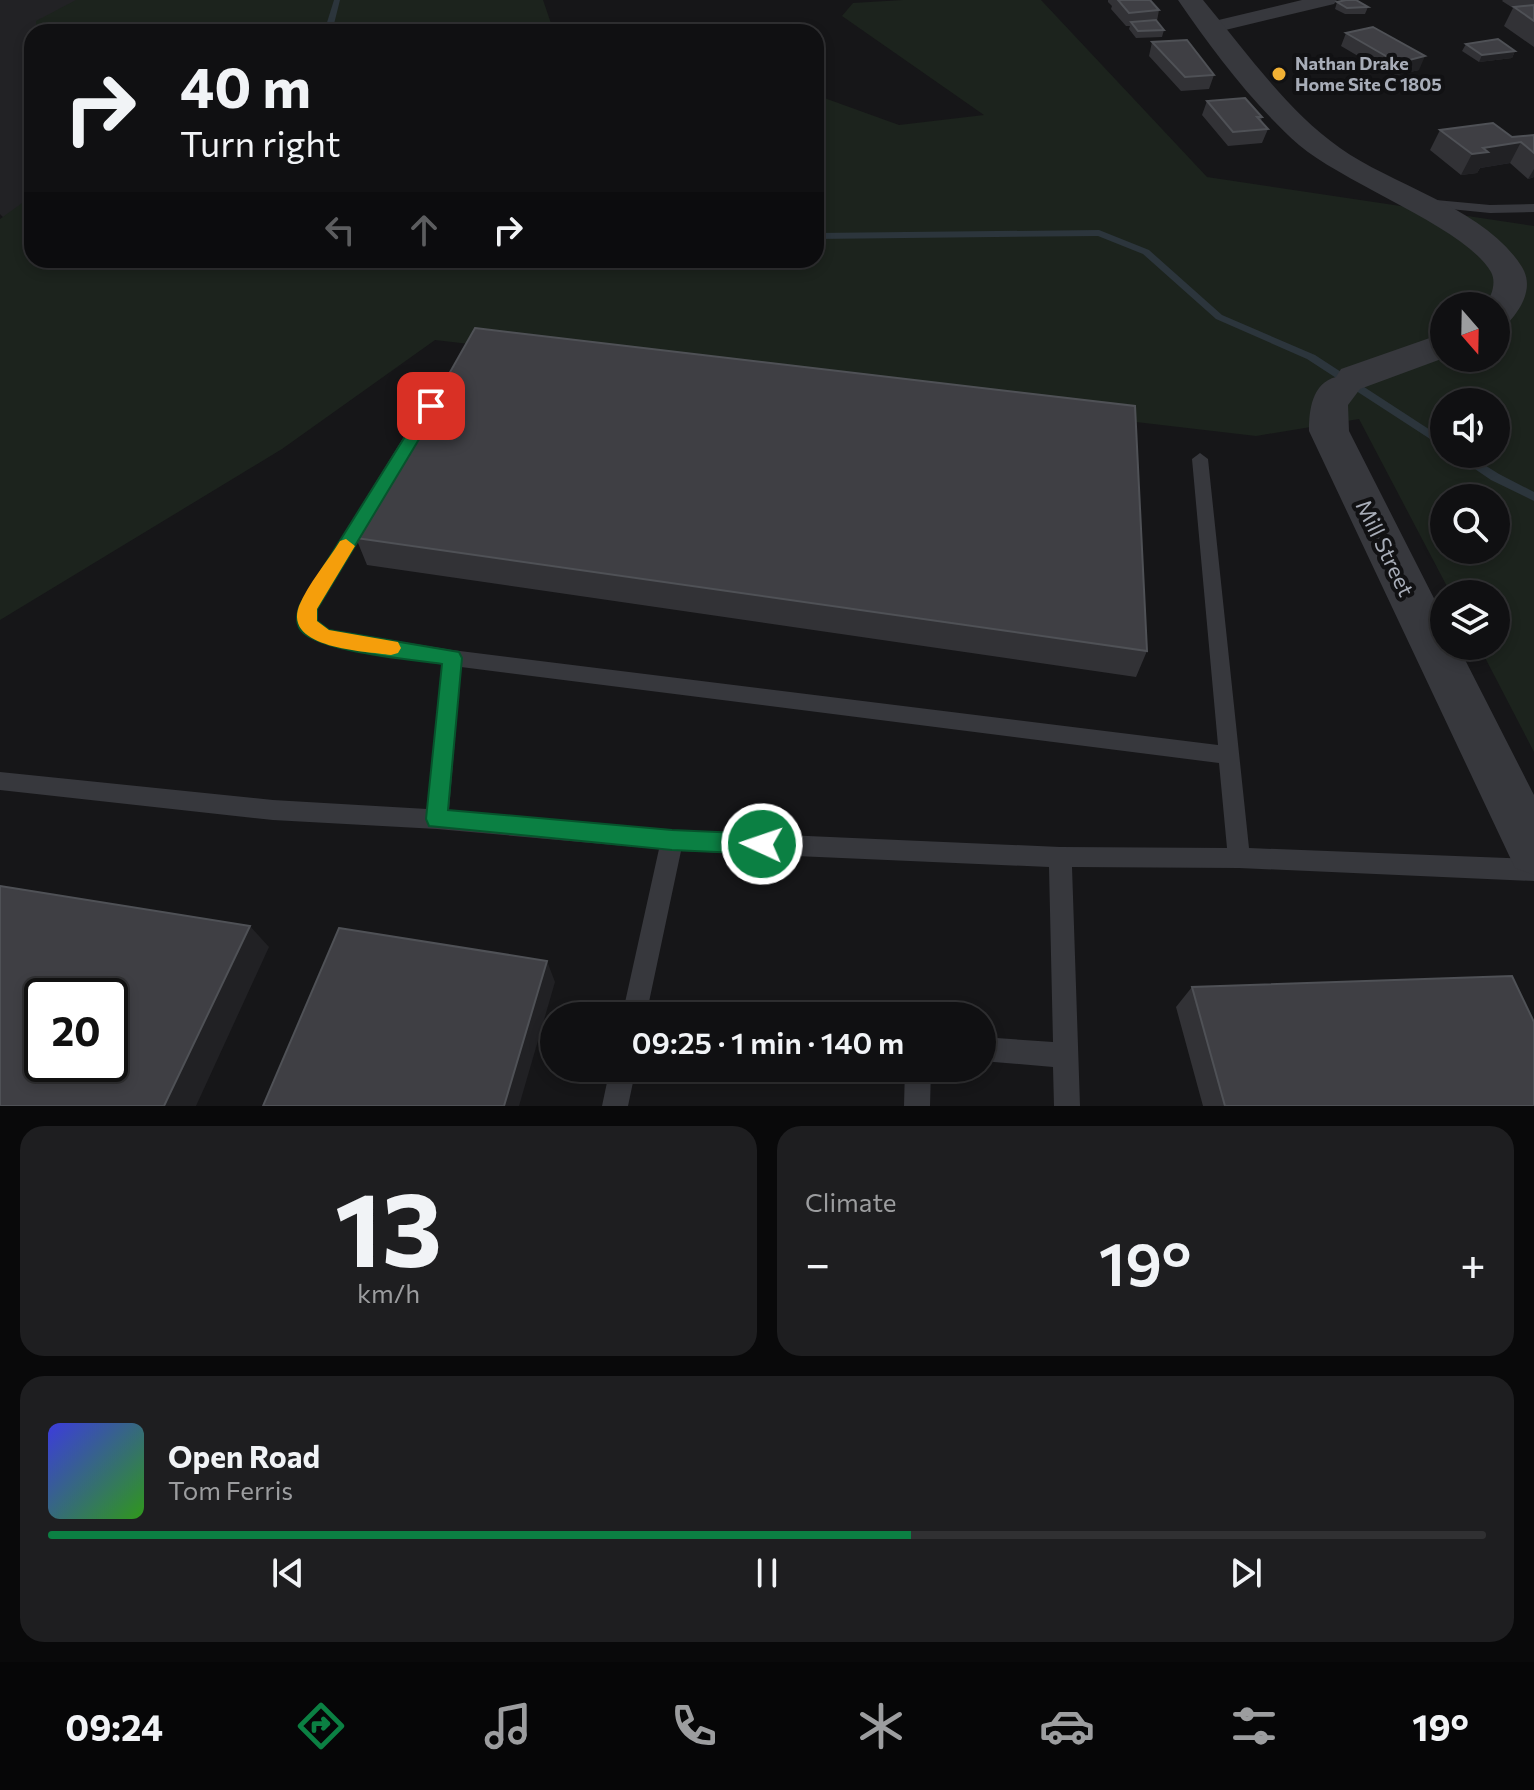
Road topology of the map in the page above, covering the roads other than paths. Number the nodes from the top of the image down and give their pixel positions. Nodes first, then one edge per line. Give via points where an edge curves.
1 (1190, 0) edge
2 (1327, 0) edge
3 (1213, 27) junction
4 (1416, 202) junction
5 (1534, 208) edge
6 (1510, 292) edge
7 (1430, 351) edge
8 (447, 381) edge
9 (1200, 459) dead end
10 (452, 658) junction
11 (1228, 755) junction
12 (0, 781) edge
13 (437, 819) junction
14 (672, 840) junction
15 (1534, 850) edge
16 (1060, 857) junction
17 (1239, 858) junction
18 (1534, 870) edge
19 (637, 1002) edge
20 (996, 1050) edge
21 (1066, 1056) junction
22 (620, 1082) edge
23 (918, 1082) edge
24 (615, 1106) edge
25 (917, 1106) edge
26 (1067, 1106) edge

1 - 3 street
2 - 3 street
3 - 4 street via 1307,135 1330,154
4 - 5 lane
4 - 6 street via 1486,248 1509,273
7 - 15 street, Mill Street via 1348,383 1329,404 1329,431
8 - 10 lane via 308,608 307,625 324,637
9 - 11 lane
10 - 11 lane
10 - 13 lane
11 - 17 lane
12 - 13 lane via 273,810
13 - 14 lane
14 - 16 lane
14 - 19 lane
16 - 17 lane
16 - 21 lane
17 - 18 lane
20 - 21 lane
21 - 26 lane
22 - 24 lane
23 - 25 lane

